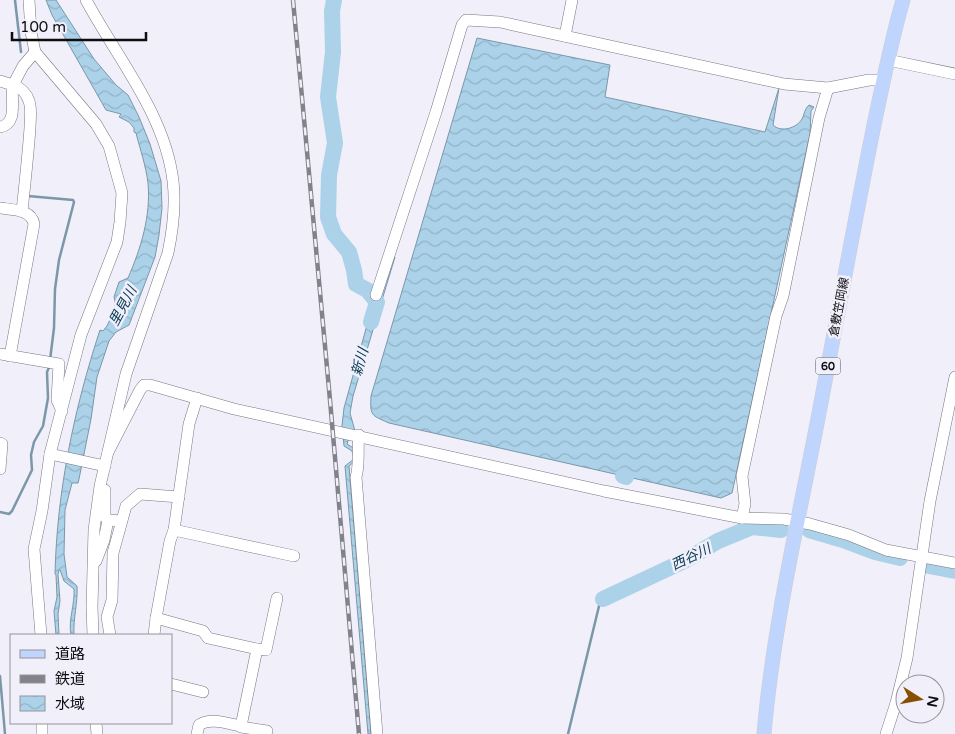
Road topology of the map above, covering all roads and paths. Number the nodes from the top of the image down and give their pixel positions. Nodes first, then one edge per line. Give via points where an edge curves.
1 (29, 0) edge
2 (86, 0) edge
3 (572, 0) edge
4 (903, 0) edge
5 (565, 36) junction
6 (35, 52) junction
7 (888, 60) junction
8 (955, 74) edge
9 (884, 80) junction
10 (0, 81) edge
11 (13, 85) junction
12 (828, 88) junction
13 (0, 127) edge
14 (0, 208) edge
15 (22, 211) junction
16 (376, 296) dead end
17 (5, 355) edge
18 (954, 383) edge
19 (197, 398) junction
20 (62, 411) junction
21 (359, 436) junction
22 (0, 443) edge
23 (108, 452) junction
24 (53, 455) junction
25 (103, 468) junction
26 (0, 469) edge
27 (178, 497) junction
28 (742, 518) junction
29 (108, 520) junction
30 (121, 521) junction
31 (796, 522) junction
32 (174, 530) junction
33 (294, 556) dead end
34 (922, 557) junction
35 (955, 563) edge
36 (93, 564) junction
37 (277, 598) dead end
38 (156, 618) junction
39 (41, 634) edge
40 (93, 634) edge
41 (110, 634) edge
42 (154, 634) edge
43 (257, 649) junction
44 (172, 684) edge
45 (203, 692) dead end
46 (240, 729) edge
47 (267, 731) dead end
48 (197, 734) edge
49 (377, 734) edge
50 (764, 734) edge
51 (886, 734) edge

1 - 6 street
2 - 23 street via 154,118 169,161 174,198 168,253 126,374
3 - 5 street
4 - 7 main road, 倉敷笠岡線 / 60
5 - 12 street via 784,84
5 - 16 street via 500,22 466,20 462,25
6 - 11 street
6 - 20 street via 96,124 109,146 122,193 117,242 81,335
7 - 8 street
7 - 9 main road, 倉敷笠岡線 / 60
9 - 12 street
9 - 31 main road, 倉敷笠岡線 / 60
10 - 11 street
11 - 13 street via 11,119
11 - 15 street via 25,93 30,109
12 - 28 street via 742,476 745,504
14 - 15 street
15 - 17 street via 29,214 34,224
17 - 20 street via 59,364 57,400
18 - 34 street
19 - 21 street
19 - 23 street via 144,385
19 - 27 street via 189,424
20 - 24 street
21 - 28 street
21 - 49 street via 356,477
22 - 26 street
23 - 25 street
24 - 25 street
24 - 39 street via 34,549
25 - 29 street via 105,517
25 - 36 street via 94,530
27 - 30 street via 140,494 126,506
27 - 32 street
28 - 31 street
29 - 30 street
29 - 36 street via 98,558
30 - 41 street via 113,553 112,600 107,617
31 - 34 street via 849,535 886,550
31 - 50 main road, 倉敷笠岡線 / 60
32 - 33 street
32 - 38 street
34 - 35 street
34 - 51 street via 906,658
36 - 40 street
37 - 43 street via 266,650
38 - 42 street
38 - 43 street via 203,631 208,638
43 - 46 street
44 - 45 street
46 - 47 street
46 - 48 street via 204,721 199,725

